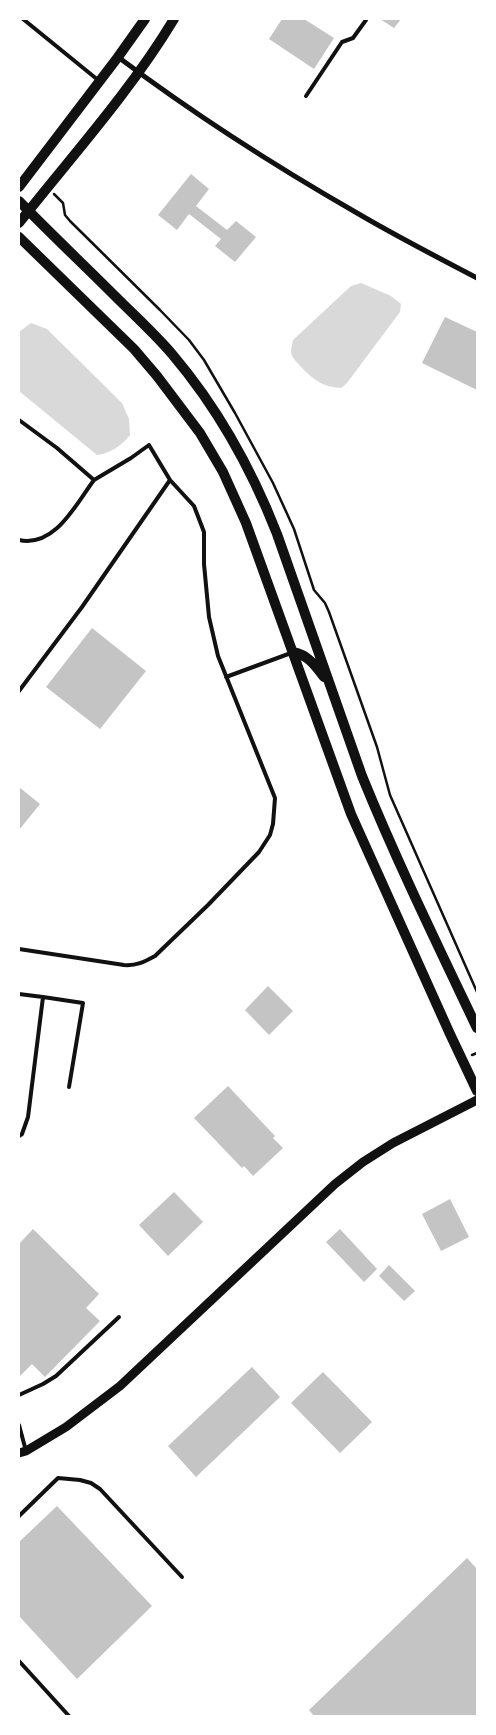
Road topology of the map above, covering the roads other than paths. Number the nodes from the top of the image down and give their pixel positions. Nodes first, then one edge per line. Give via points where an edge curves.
1 (23, 19) edge
2 (145, 19) edge
3 (174, 19) edge
4 (366, 20) edge
5 (118, 57) junction
6 (138, 72) junction
7 (100, 81) junction
8 (306, 96) dead end
9 (19, 186) edge
10 (19, 201) edge
11 (29, 211) junction
12 (19, 223) edge
13 (19, 237) edge
14 (477, 278) edge
15 (19, 420) edge
16 (94, 480) junction
17 (170, 480) junction
18 (19, 540) edge
19 (293, 652) junction
20 (226, 677) junction
21 (330, 686) junction
22 (19, 691) edge
23 (19, 949) edge
24 (19, 994) edge
25 (43, 997) junction
26 (477, 1028) edge
27 (69, 1087) dead end
28 (477, 1091) edge
29 (477, 1100) edge
30 (19, 1136) edge
31 (119, 1317) dead end
32 (19, 1395) edge
33 (19, 1425) edge
34 (22, 1452) edge
35 (19, 1516) edge
36 (182, 1577) dead end
37 (19, 1661) edge
38 (69, 1716) edge

1 - 7 lane
2 - 5 main road
3 - 6 main road
4 - 8 lane via 353,38 342,42
5 - 6 street
5 - 7 main road
6 - 11 main road
6 - 14 street via 316,189
7 - 9 main road
10 - 11 main road
11 - 12 main road
11 - 21 main road via 173,355 223,426 269,513
13 - 19 main road via 134,349 200,433 224,472 246,523
15 - 16 lane
16 - 17 lane via 149,445
16 - 18 lane via 53,532 36,540
17 - 20 lane via 194,506 204,532 209,617
17 - 22 lane
19 - 20 lane
19 - 21 main road via 310,659
19 - 28 main road via 351,814
20 - 23 lane via 275,798 270,835 259,852 155,956 134,966
21 - 26 main road via 386,836
24 - 25 lane
25 - 27 lane via 83,1003
25 - 30 lane via 28,1117
29 - 34 street via 392,1143 363,1162 335,1184 120,1386 66,1427
31 - 32 lane via 56,1376
33 - 34 lane
35 - 36 lane via 58,1478 91,1484 106,1495
37 - 38 lane

